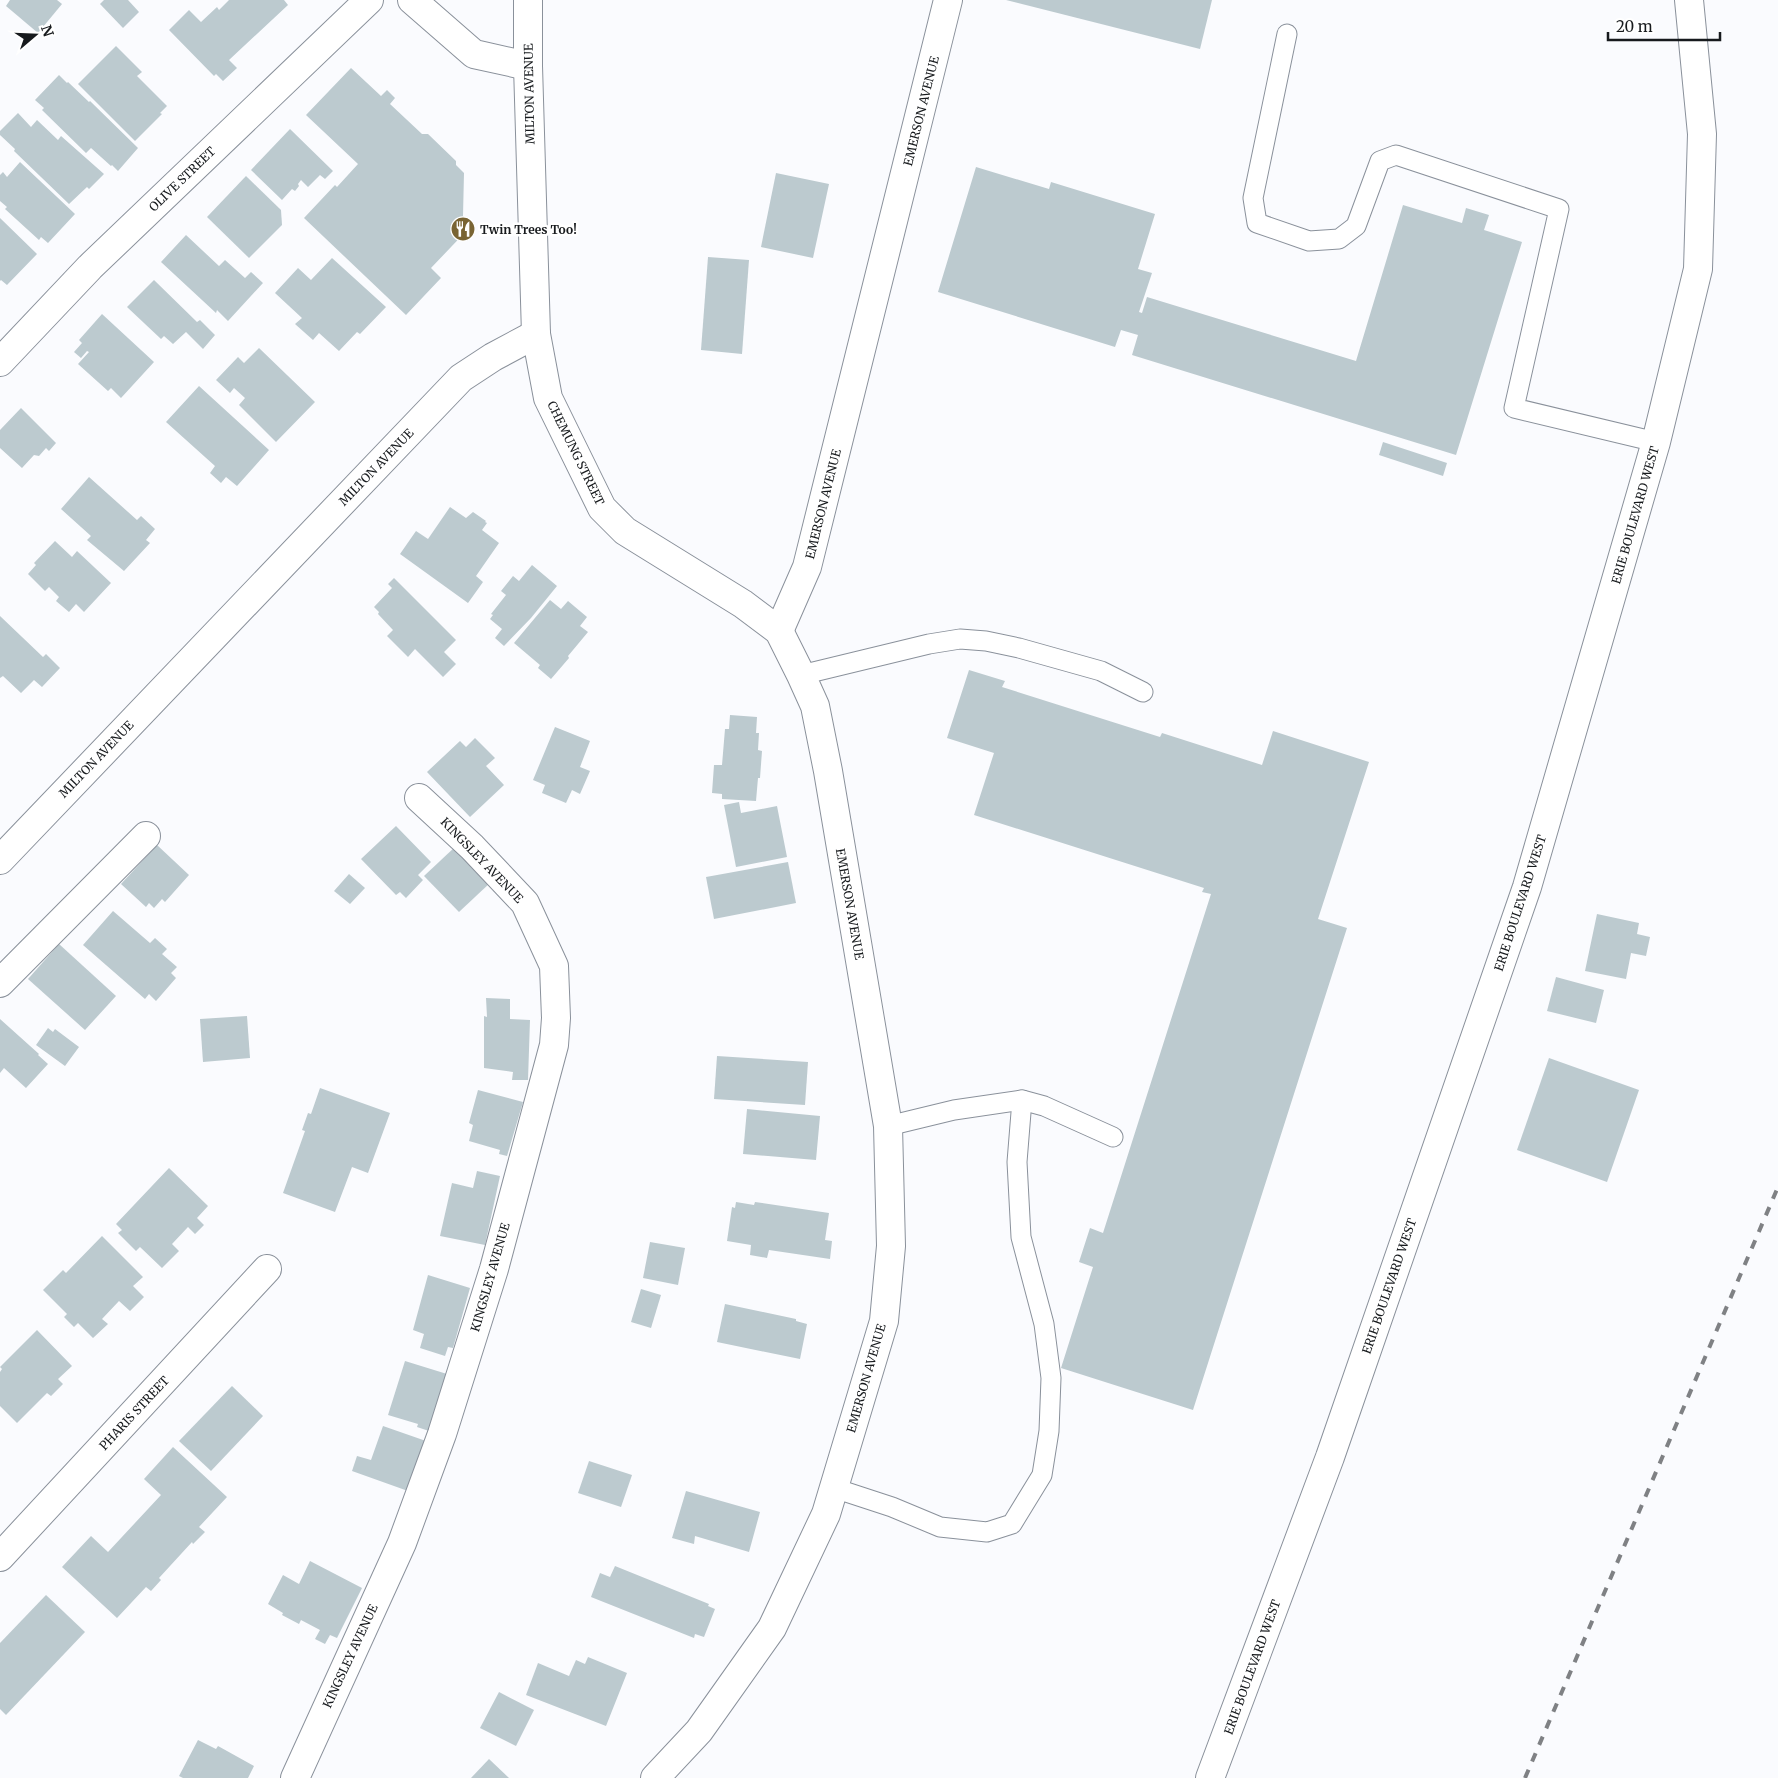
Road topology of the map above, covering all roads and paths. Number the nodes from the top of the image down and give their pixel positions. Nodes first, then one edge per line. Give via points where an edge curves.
1 (369, 0) edge
2 (412, 0) edge
3 (528, 0) edge
4 (948, 0) edge
5 (1689, 0) edge
6 (1287, 34) dead end
7 (528, 66) junction
8 (536, 334) junction
9 (0, 362) edge
10 (1656, 442) junction
11 (779, 631) junction
12 (801, 675) junction
13 (1143, 692) dead end
14 (419, 798) dead end
15 (146, 836) dead end
16 (0, 860) edge
17 (0, 983) edge
18 (1022, 1100) junction
19 (888, 1126) junction
20 (1113, 1138) dead end
21 (267, 1269) dead end
22 (834, 1488) junction
23 (0, 1557) edge
24 (295, 1778) edge
25 (655, 1778) edge
26 (1210, 1778) edge

1 - 9 street, OLIVE STREET via 90,267
2 - 7 street via 474,54
3 - 7 street, MILTON AVENUE
4 - 11 street, EMERSON AVENUE via 807,568
5 - 10 street, ERIE BOULEVARD WEST via 1702,134 1698,269
6 - 10 lane via 1253,198 1257,223 1309,241 1339,239 1356,226 1380,161 1396,155 1558,210 1514,408
7 - 8 street, MILTON AVENUE
8 - 11 street, CHEMUNG STREET via 548,398 602,508 625,531 743,604
8 - 16 street, MILTON AVENUE via 461,378
10 - 26 street, ERIE BOULEVARD WEST via 1527,886 1330,1457
11 - 12 street, EMERSON AVENUE
12 - 13 lane via 960,639 1019,648 1101,671
12 - 19 street, EMERSON AVENUE via 815,706 828,771
14 - 24 street, KINGSLEY AVENUE via 525,903 554,966 554,1045 494,1268 442,1434 402,1543
15 - 17 street
18 - 19 lane via 954,1110
18 - 20 lane via 1044,1106
18 - 22 lane via 1017,1162 1021,1237 1044,1324 1051,1378 1049,1431 1042,1475 1012,1524 987,1532 940,1527
19 - 22 street, EMERSON AVENUE via 891,1246 884,1321
21 - 23 street, PHARIS STREET
22 - 25 street, EMERSON AVENUE via 826,1514 772,1628 699,1731

